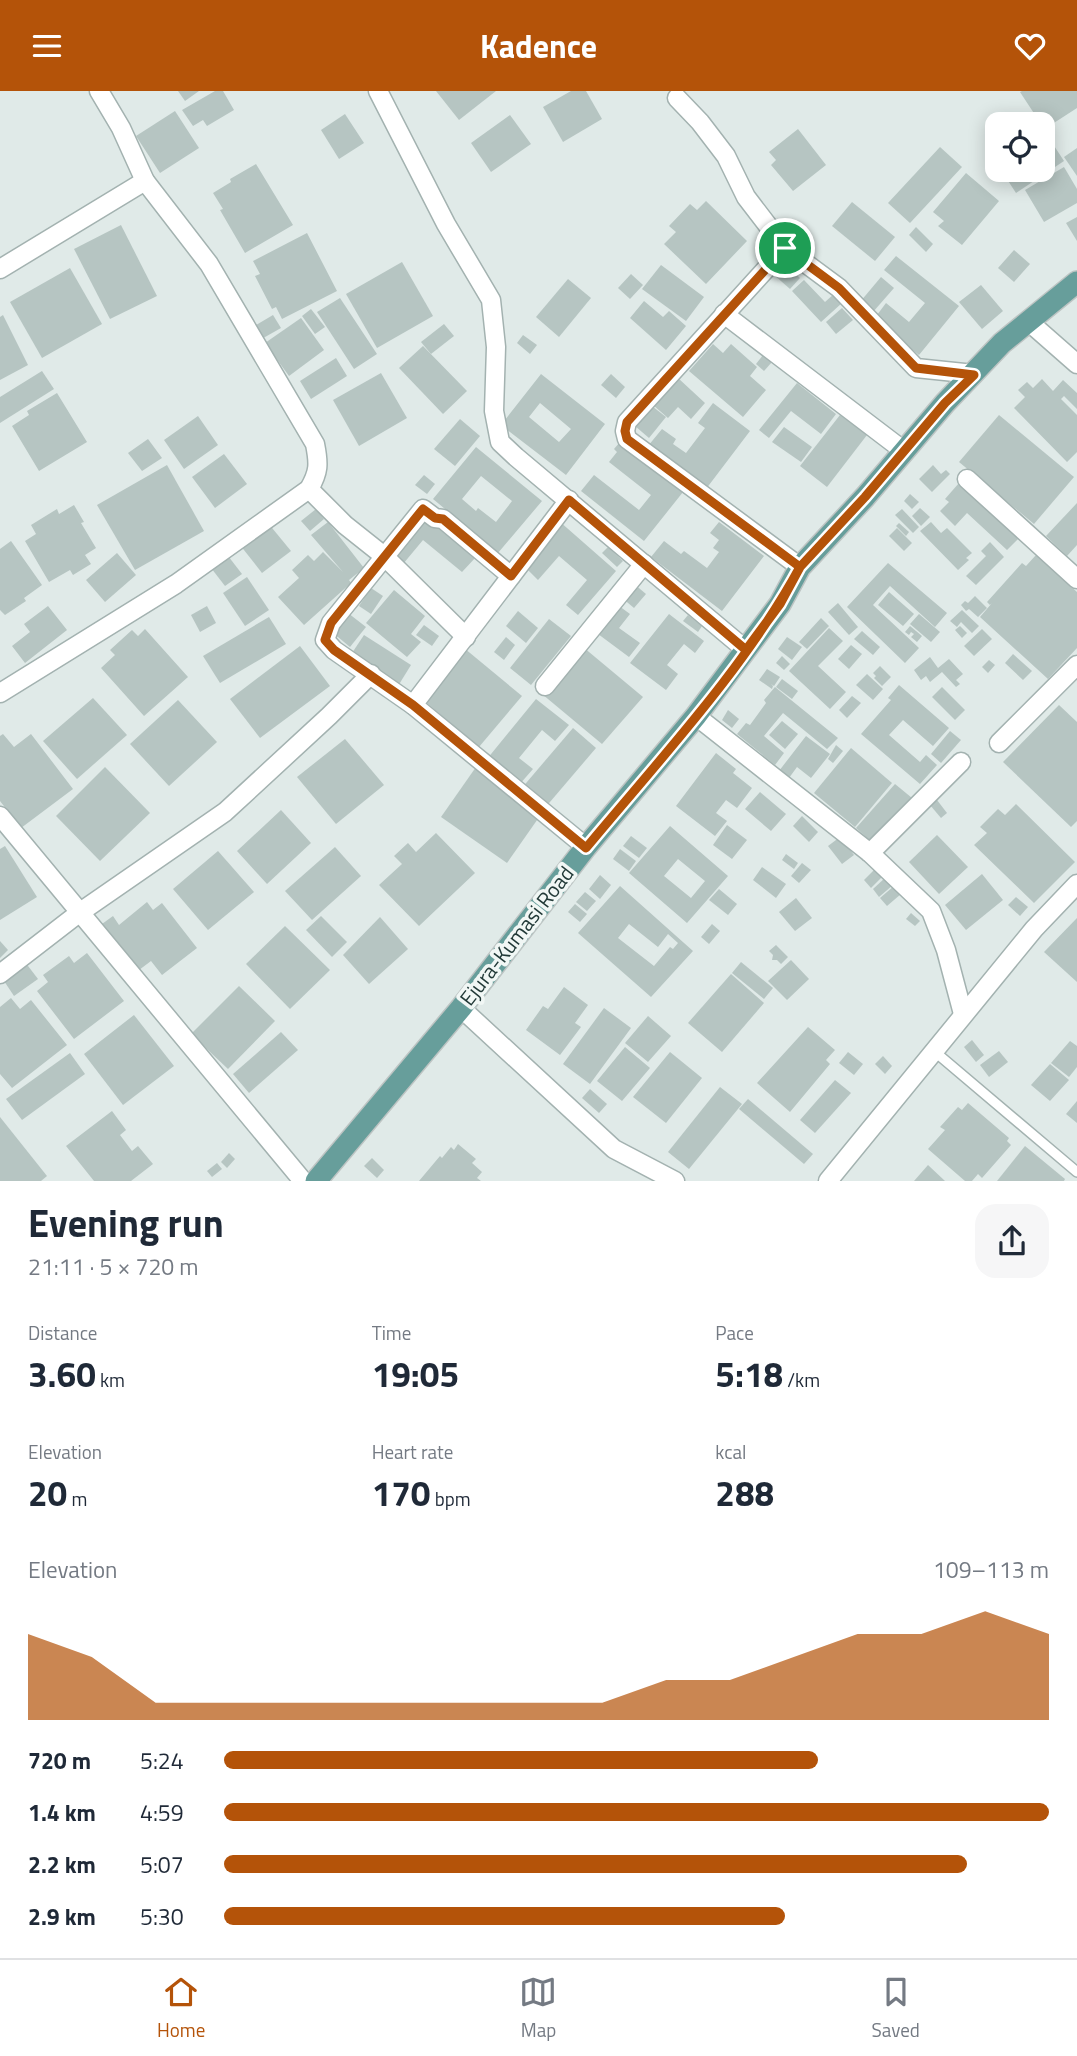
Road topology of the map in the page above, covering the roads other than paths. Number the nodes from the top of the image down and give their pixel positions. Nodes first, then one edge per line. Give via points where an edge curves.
1 (99, 91) edge
2 (378, 91) edge
3 (677, 98) dead end
4 (145, 181) junction
5 (785, 248) junction
6 (0, 269) edge
7 (1077, 282) edge
8 (724, 314) junction
9 (1028, 321) junction
10 (1077, 364) edge
11 (974, 375) junction
12 (904, 451) junction
13 (967, 479) dead end
14 (309, 489) junction
15 (569, 500) junction
16 (384, 556) junction
17 (644, 564) junction
18 (800, 567) junction
19 (511, 576) junction
20 (1077, 579) edge
21 (466, 637) junction
22 (746, 650) junction
23 (1077, 665) edge
24 (370, 674) junction
25 (545, 686) dead end
26 (0, 693) edge
27 (413, 705) junction
28 (696, 716) junction
29 (999, 743) dead end
30 (961, 762) dead end
31 (0, 816) edge
32 (586, 848) junction
33 (870, 853) junction
34 (1077, 884) edge
35 (79, 913) junction
36 (0, 974) edge
37 (461, 1007) junction
38 (963, 1014) junction
39 (934, 1051) junction
40 (1077, 1172) edge
41 (303, 1181) edge
42 (316, 1181) edge
43 (675, 1181) edge
44 (828, 1181) edge

1 - 4 street
2 - 15 street via 446,224 491,299 496,347 494,411 500,442
3 - 5 street via 726,156 746,197
4 - 6 street
4 - 14 street via 209,264 315,444 318,475
5 - 8 street
5 - 11 street via 839,288 916,368
7 - 9 main road, Ejura-Kumasi Road
8 - 12 street
8 - 18 street via 627,422 627,439
9 - 10 street
9 - 11 main road, Ejura-Kumasi Road
11 - 12 main road, Ejura-Kumasi Road
12 - 18 main road, Ejura-Kumasi Road
13 - 20 street
14 - 16 street
14 - 26 street via 176,584
15 - 17 street
15 - 19 street
16 - 19 street via 423,509 443,519
16 - 21 street
16 - 24 street via 331,623 325,640
17 - 22 street
17 - 25 street
18 - 22 main road, Ejura-Kumasi Road
19 - 21 street
21 - 27 street
22 - 28 main road, Ejura-Kumasi Road
23 - 29 street
24 - 27 street
24 - 35 street via 225,812
27 - 32 street
28 - 32 main road, Ejura-Kumasi Road
28 - 33 street
30 - 33 street
31 - 35 street
32 - 37 main road, Ejura-Kumasi Road
33 - 38 street via 930,911
34 - 38 street
35 - 36 street
35 - 41 street
37 - 42 main road, Ejura-Kumasi Road
37 - 43 street via 614,1149
38 - 39 street
39 - 40 lane
39 - 44 street

